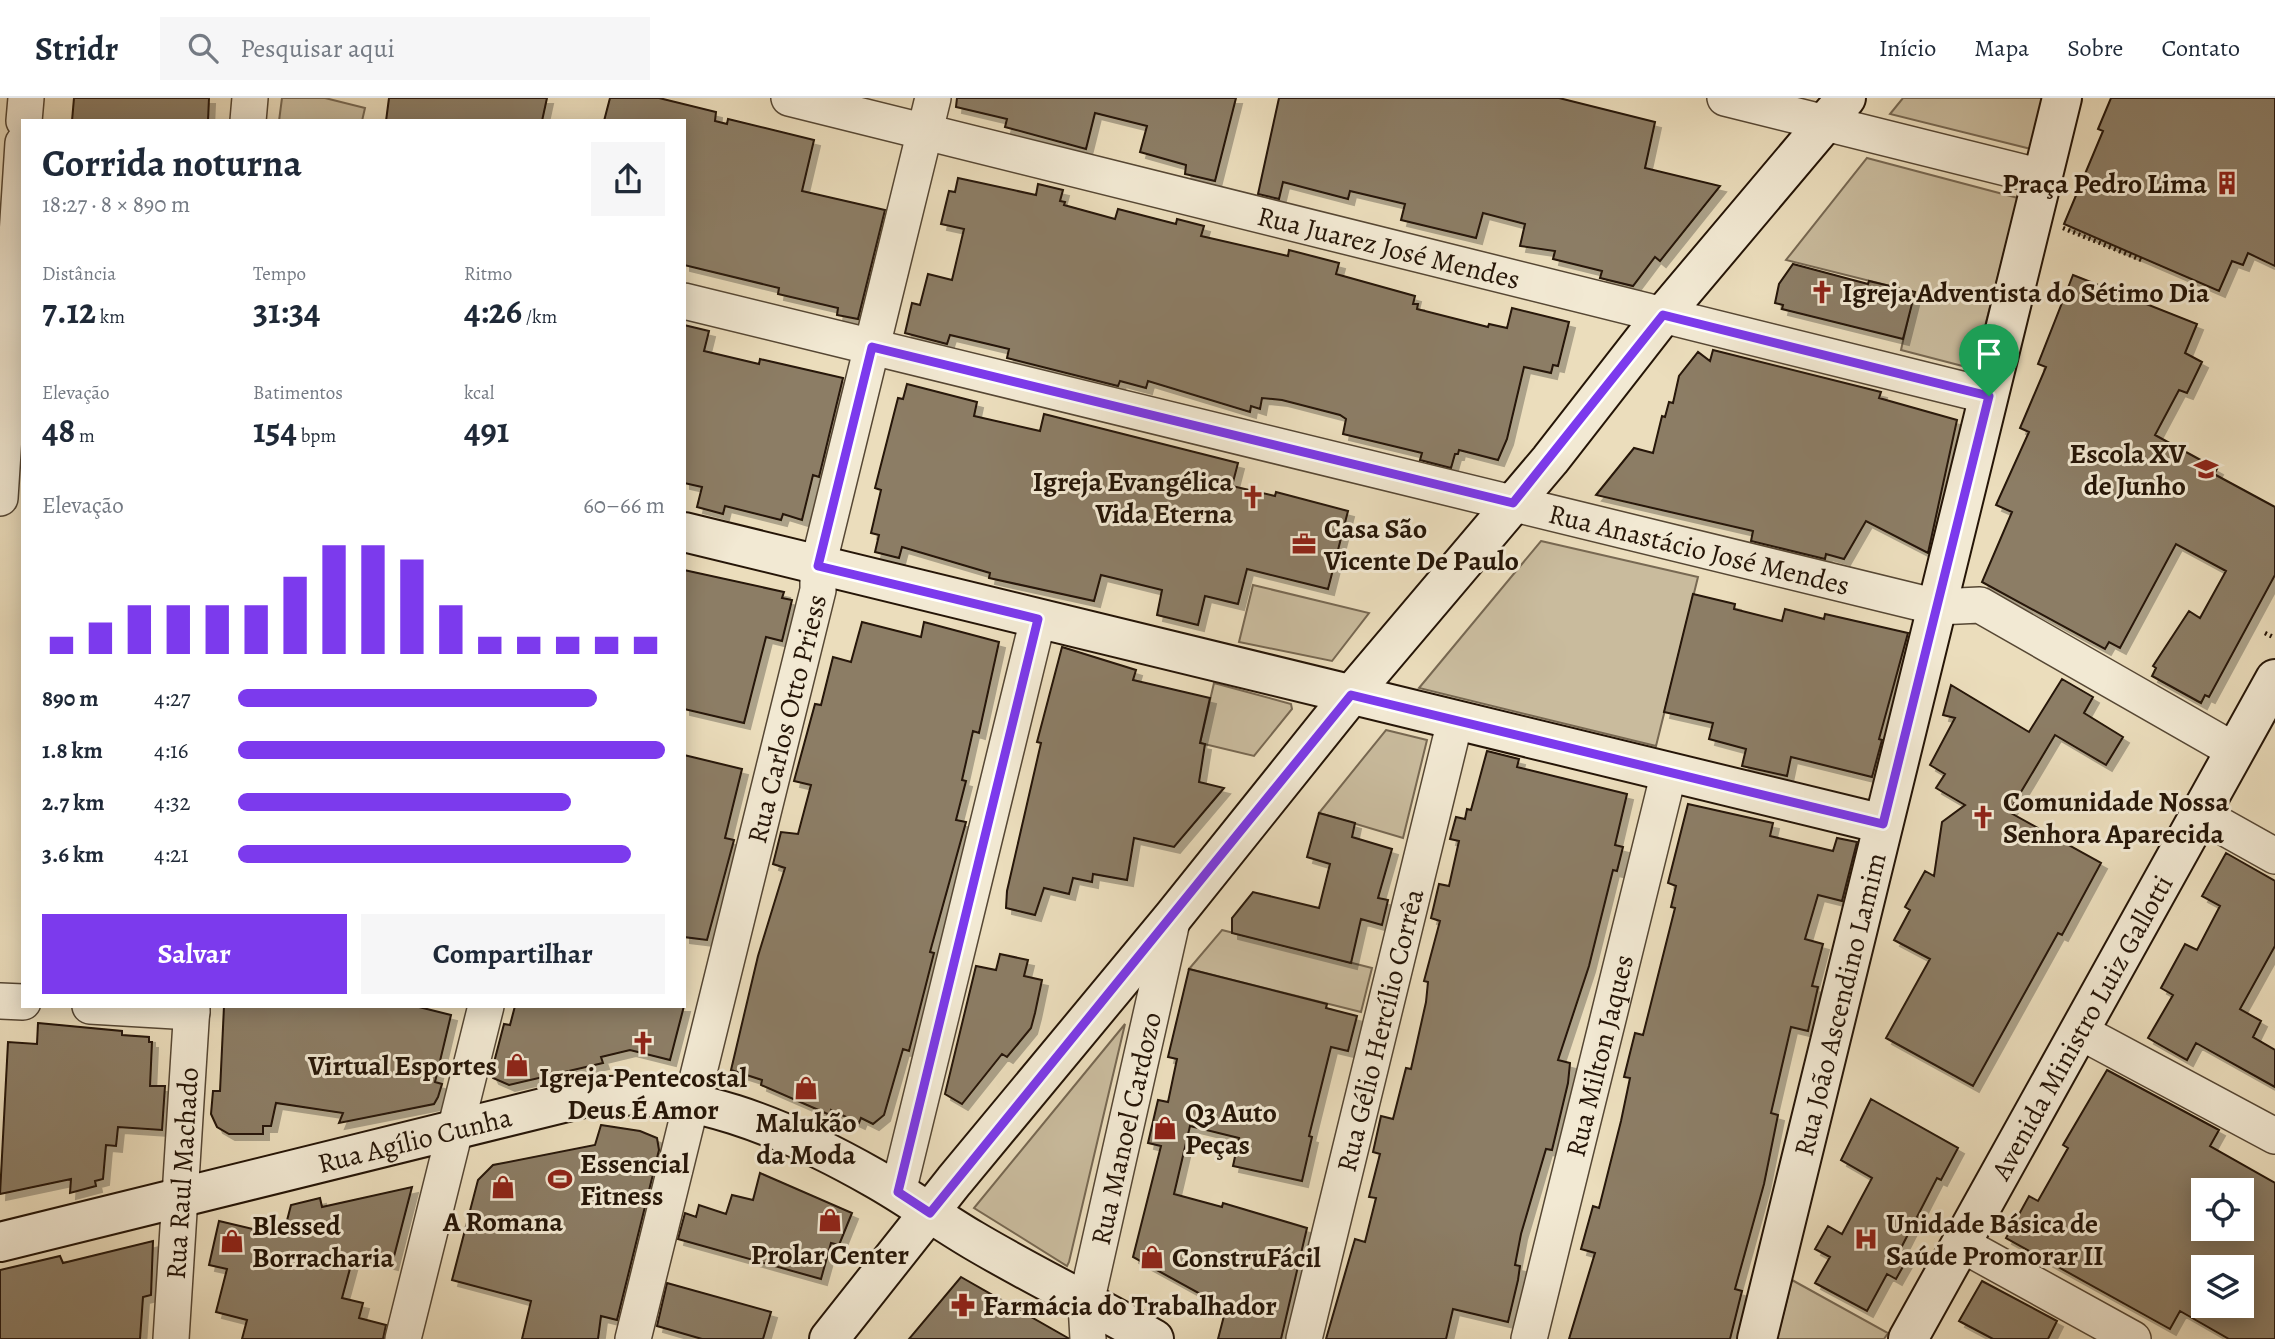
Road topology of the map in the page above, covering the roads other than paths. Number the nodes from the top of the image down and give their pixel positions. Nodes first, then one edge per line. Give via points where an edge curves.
1 (26, 98) edge
2 (250, 98) edge
3 (789, 98) edge
4 (933, 98) edge
5 (1725, 98) edge
6 (2062, 98) edge
7 (1835, 111) edge
8 (24, 119) edge
9 (248, 119) edge
10 (925, 132) junction
11 (2042, 177) junction
12 (21, 183) edge
13 (686, 301) edge
14 (1663, 315) junction
15 (872, 347) junction
16 (1989, 396) junction
17 (10, 405) edge
18 (0, 498) edge
19 (1513, 503) junction
20 (686, 533) edge
21 (818, 566) junction
22 (1937, 607) junction
23 (1038, 619) junction
24 (2275, 679) edge
25 (1351, 695) junction
26 (1455, 720) junction
27 (2235, 751) junction
28 (1670, 772) junction
29 (2200, 814) junction
30 (1883, 824) junction
31 (2275, 856) edge
32 (1173, 917) junction
33 (0, 1001) edge
34 (21, 1002) edge
35 (158, 1008) edge
36 (485, 1008) edge
37 (192, 1009) edge
38 (2079, 1031) junction
39 (691, 1104) junction
40 (455, 1129) junction
41 (2275, 1136) edge
42 (898, 1192) junction
43 (180, 1199) junction
44 (930, 1213) junction
45 (0, 1242) edge
46 (1961, 1244) junction
47 (1087, 1321) edge
48 (171, 1339) edge
49 (403, 1339) edge
50 (633, 1339) edge
51 (829, 1339) edge
52 (1154, 1339) edge
53 (1304, 1339) edge
54 (1529, 1339) edge
55 (1757, 1339) edge
56 (1908, 1339) edge
57 (2133, 1339) edge

1 - 8 street
2 - 9 street
3 - 10 street, Rua Juarez José Mendes
4 - 10 street, Rua Carlos Otto Priess
5 - 7 street
6 - 11 street, Rua João Ascendino Lamim
7 - 11 street
7 - 14 street
10 - 14 street, Rua Juarez José Mendes
10 - 15 street, Rua Carlos Otto Priess
11 - 16 street, Rua João Ascendino Lamim
12 - 17 street
13 - 15 street, Rua Anastácio José Mendes
14 - 16 street, Rua Juarez José Mendes
14 - 19 street
15 - 19 street, Rua Anastácio José Mendes
15 - 21 street, Rua Carlos Otto Priess
16 - 22 street, Rua João Ascendino Lamim
17 - 18 street
19 - 22 street, Rua Anastácio José Mendes
19 - 25 street
20 - 21 street
21 - 23 street
21 - 39 street, Rua Carlos Otto Priess via 818,590
22 - 27 street, Rua Anastácio José Mendes via 1980,605
22 - 30 street, Rua João Ascendino Lamim
23 - 25 street
23 - 42 street
24 - 27 street, Avenida Ministro Luiz Gallotti
25 - 26 street
25 - 32 street
26 - 28 street
26 - 53 street, Rua Gélio Hercílio Corrêa
27 - 29 street, Avenida Ministro Luiz Gallotti
28 - 30 street
28 - 54 street, Rua Milton Jaques
29 - 31 street
29 - 38 street, Avenida Ministro Luiz Gallotti
30 - 55 street, Rua João Ascendino Lamim
32 - 44 street
32 - 47 street, Rua Manoel Cardozo
33 - 34 street
35 - 37 street
36 - 40 street
37 - 43 street, Rua Raul Machado
38 - 41 street
38 - 46 street, Avenida Ministro Luiz Gallotti
39 - 40 street, Rua Agílio Cunha via 588,1097
39 - 42 street, Rua Agílio Cunha via 729,1112 798,1139
39 - 50 street, Rua Carlos Otto Priess
40 - 43 street, Rua Agílio Cunha
40 - 49 street
42 - 44 street, Rua Agílio Cunha
43 - 45 street, Rua Agílio Cunha
43 - 48 street, Rua Raul Machado
44 - 47 street, Rua Agílio Cunha via 1053,1287
44 - 51 street
46 - 56 street, Avenida Ministro Luiz Gallotti
46 - 57 street
47 - 52 street, Rua Agílio Cunha

